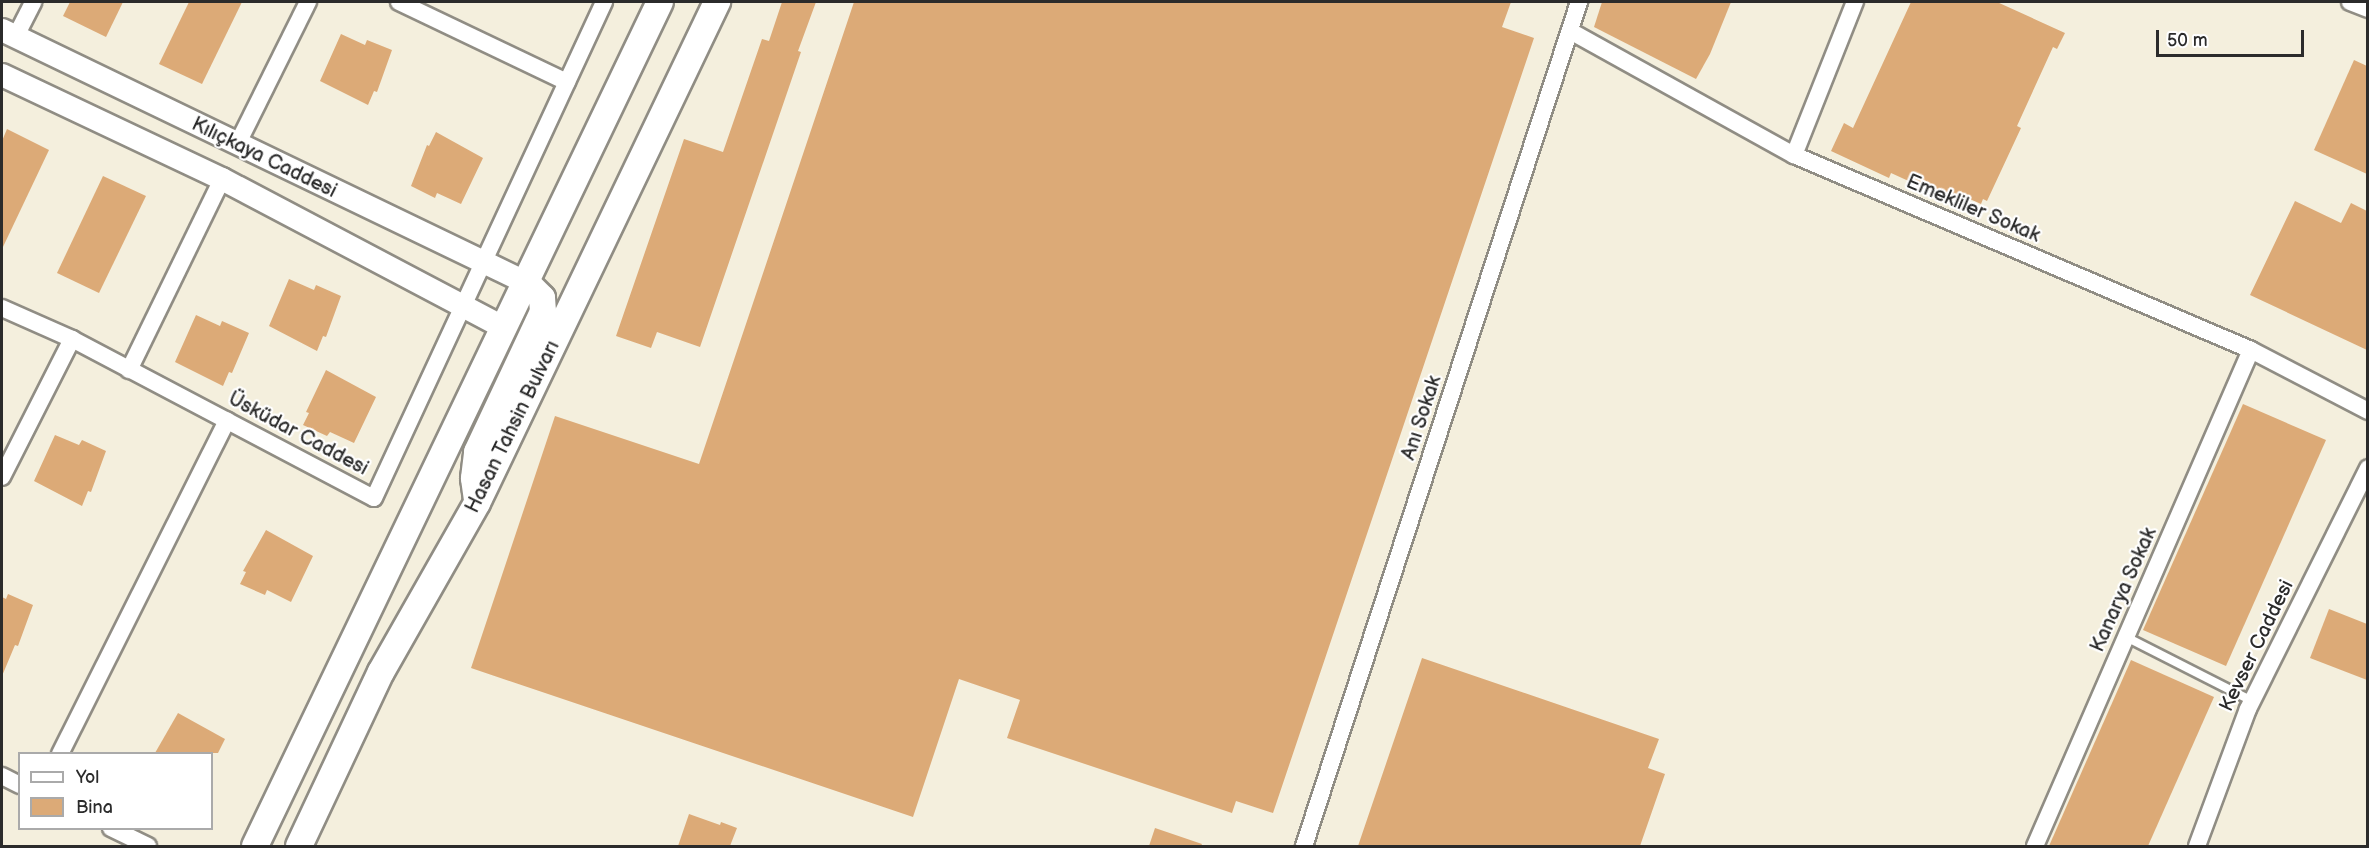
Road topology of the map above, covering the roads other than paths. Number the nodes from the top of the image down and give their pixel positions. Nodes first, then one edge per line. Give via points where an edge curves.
1 (33, 2) edge
2 (308, 2) edge
3 (399, 2) edge
4 (604, 2) edge
5 (660, 2) edge
6 (717, 2) edge
7 (1579, 2) edge
8 (1855, 2) edge
9 (2350, 2) edge
10 (2367, 9) edge
11 (1570, 31) junction
12 (9, 33) edge
13 (2, 75) edge
14 (567, 81) junction
15 (237, 145) junction
16 (1794, 155) junction
17 (222, 179) junction
18 (483, 262) junction
19 (527, 283) junction
20 (462, 305) junction
21 (2, 308) edge
22 (503, 327) junction
23 (72, 339) junction
24 (2251, 350) junction
25 (129, 370) junction
26 (2367, 411) edge
27 (227, 421) junction
28 (2367, 468) edge
29 (2, 477) edge
30 (477, 503) junction
31 (2126, 637) junction
32 (2252, 701) junction
33 (61, 752) edge
34 (2, 776) edge
35 (18, 783) edge
36 (115, 830) edge
37 (148, 846) edge
38 (255, 846) edge
39 (299, 846) edge
40 (1304, 846) edge
41 (2035, 846) edge
42 (2197, 846) edge

1 - 12 street
2 - 15 street
3 - 14 street
4 - 14 street, Üsküdar Caddesi
5 - 19 main road
6 - 30 main road, Hasan Tahsin Bulvarı
7 - 11 street, Anı Sokak
8 - 16 street
9 - 10 street
11 - 16 street, Emekliler Sokak
11 - 40 street, Anı Sokak
12 - 15 street, Kılıçkaya Caddesi
13 - 17 street, Kılıçkaya Caddesi
14 - 18 street, Üsküdar Caddesi
15 - 18 street, Kılıçkaya Caddesi
16 - 24 street, Emekliler Sokak
17 - 20 street, Kılıçkaya Caddesi
17 - 25 street
18 - 19 street, Kılıçkaya Caddesi
18 - 20 street, Üsküdar Caddesi
19 - 22 main road
19 - 30 main road via 538,291 543,312 477,452
20 - 22 street, Kılıçkaya Caddesi
20 - 27 street, Üsküdar Caddesi via 374,498
21 - 23 street, Üsküdar Caddesi
22 - 38 main road
23 - 25 street, Üsküdar Caddesi
23 - 29 street
24 - 26 street, Emekliler Sokak
24 - 31 street, Kanarya Sokak
25 - 27 street, Üsküdar Caddesi
27 - 33 street
28 - 32 street, Kevser Caddesi
30 - 39 main road, Hasan Tahsin Bulvarı via 381,672
31 - 32 lane
31 - 41 street, Kanarya Sokak
32 - 42 street, Kevser Caddesi
34 - 35 street
36 - 37 street

